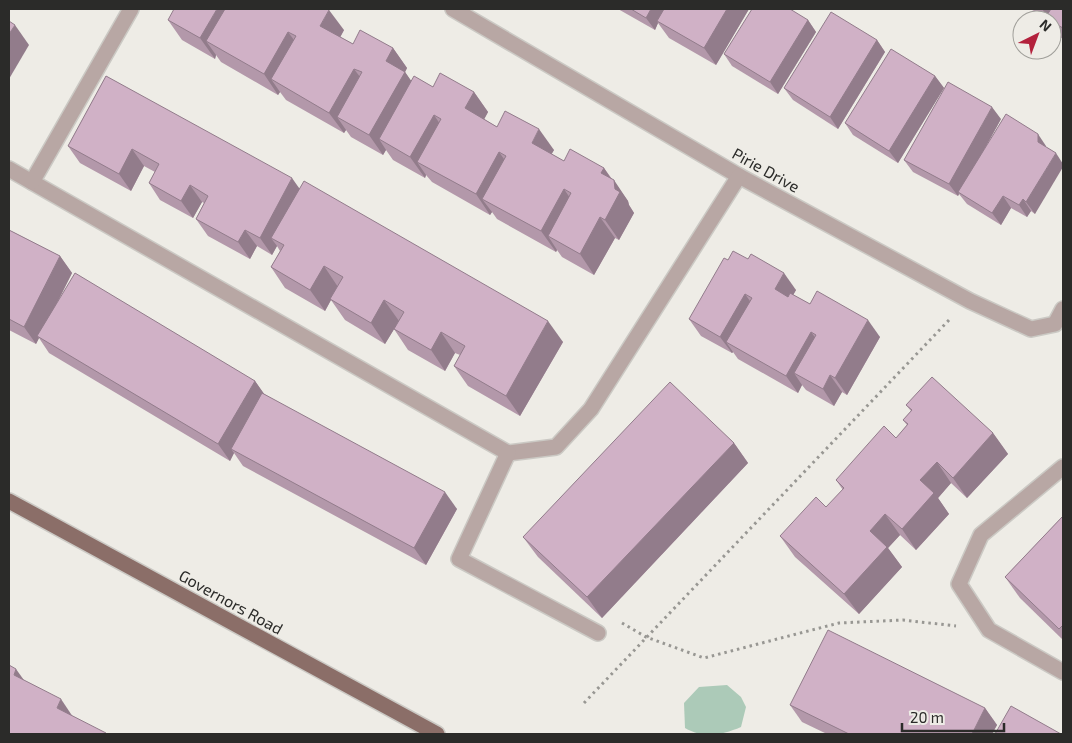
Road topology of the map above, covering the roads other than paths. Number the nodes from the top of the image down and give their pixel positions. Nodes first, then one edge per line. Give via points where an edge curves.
1 (131, 9) edge
2 (453, 9) edge
3 (9, 169) edge
4 (739, 176) junction
5 (32, 182) junction
6 (1063, 309) edge
7 (1059, 328) edge
8 (508, 454) junction
9 (1063, 467) edge
10 (9, 501) edge
11 (598, 633) road end
12 (1063, 672) edge
13 (437, 734) edge

1 - 5 street
2 - 4 street, Pirie Drive
3 - 5 street
4 - 7 street, Pirie Drive via 978,305 1031,329
4 - 8 street via 591,410 556,447
5 - 8 street
6 - 7 street, Pirie Drive
8 - 11 street via 459,559
9 - 12 street via 981,535 959,584 989,630
10 - 13 main road, Governors Road

